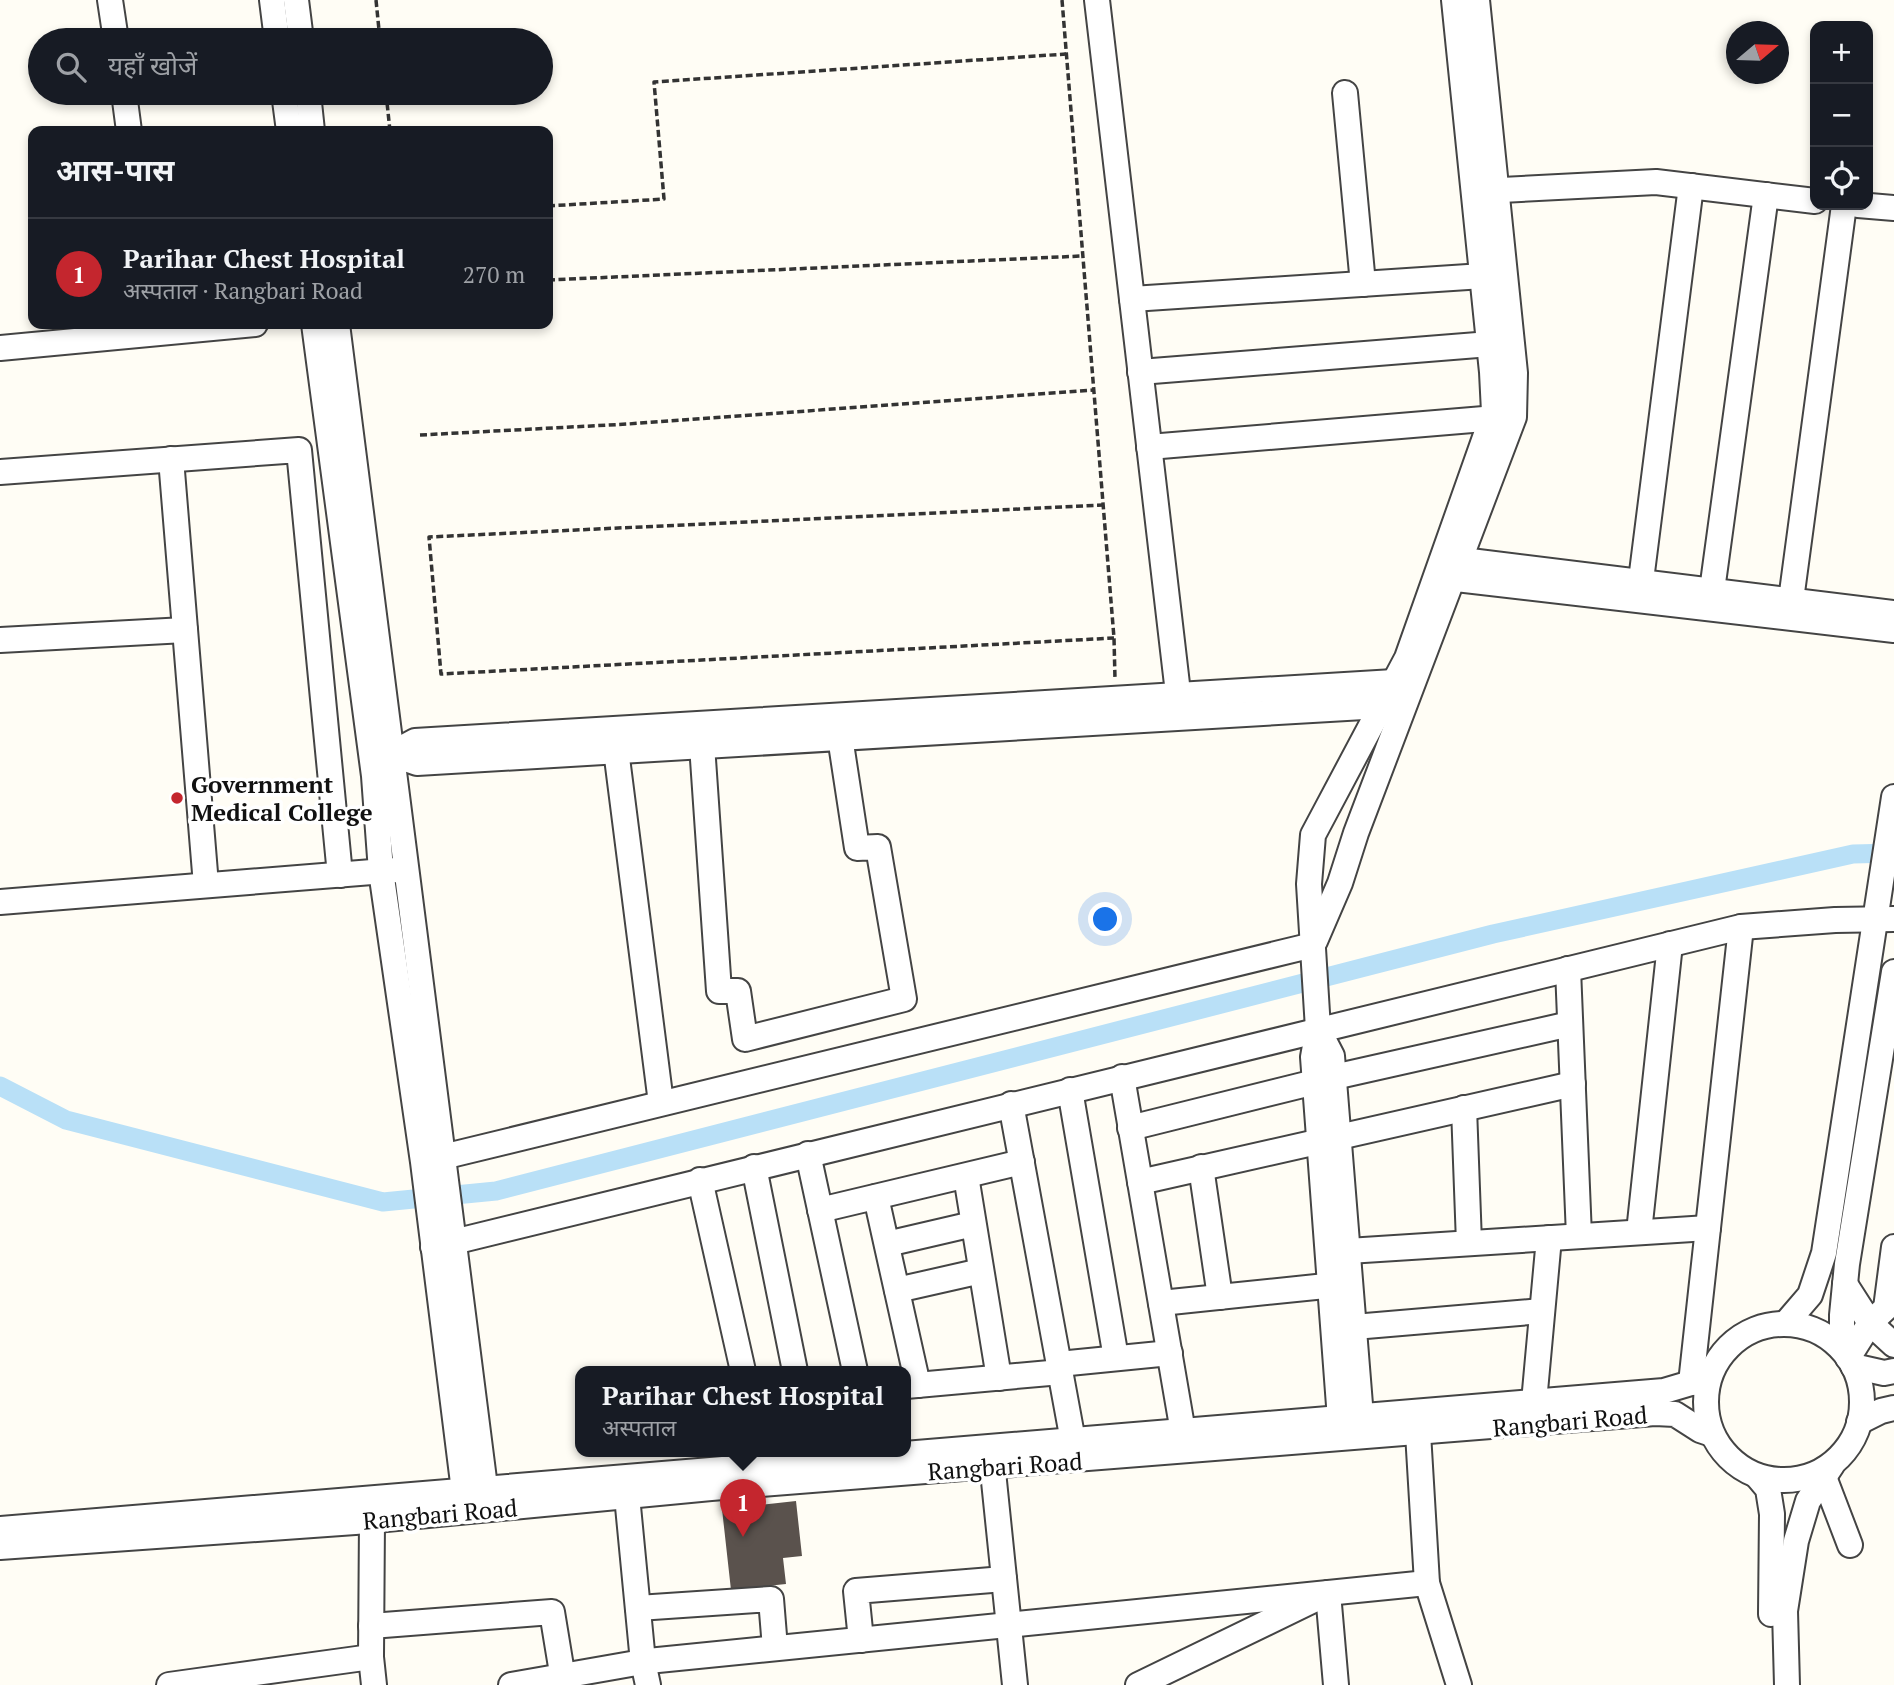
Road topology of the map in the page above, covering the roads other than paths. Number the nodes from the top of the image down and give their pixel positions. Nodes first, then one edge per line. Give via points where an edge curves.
1 (110, 0) edge
2 (272, 0) edge
3 (296, 0) edge
4 (1097, 0) edge
5 (1454, 0) edge
6 (1477, 0) edge
7 (114, 28) edge
8 (276, 28) edge
9 (300, 28) edge
10 (1345, 93) dead end
11 (126, 105) edge
12 (286, 105) edge
13 (309, 105) edge
14 (129, 126) edge
15 (288, 126) edge
16 (311, 126) edge
17 (1691, 186) junction
18 (1485, 191) junction
19 (1766, 195) junction
20 (1810, 200) edge
21 (1873, 206) edge
22 (1894, 208) edge
23 (1843, 210) edge
24 (1483, 276) junction
25 (1363, 284) junction
26 (1132, 299) junction
27 (150, 329) edge
28 (315, 329) edge
29 (338, 329) edge
30 (1490, 344) junction
31 (0, 348) edge
32 (1140, 372) junction
33 (1503, 417) junction
34 (1149, 447) junction
35 (171, 459) junction
36 (0, 472) edge
37 (1448, 568) junction
38 (1640, 591) junction
39 (1710, 599) junction
40 (1791, 600) junction
41 (1894, 612) edge
42 (185, 630) junction
43 (1894, 630) edge
44 (0, 640) edge
45 (1394, 682) junction
46 (1180, 706) junction
47 (1381, 706) junction
48 (804, 728) junction
49 (840, 737) junction
50 (702, 745) junction
51 (616, 750) junction
52 (391, 754) junction
53 (1894, 797) edge
54 (393, 870) junction
55 (340, 874) junction
56 (206, 885) junction
57 (0, 902) edge
58 (1885, 919) edge
59 (1741, 927) junction
60 (1670, 944) junction
61 (1314, 952) junction
62 (1568, 969) junction
63 (1894, 972) edge
64 (1318, 1020) junction
65 (1570, 1024) junction
66 (1122, 1077) junction
67 (1325, 1079) junction
68 (1573, 1084) junction
69 (1070, 1090) junction
70 (662, 1103) junction
71 (1011, 1104) junction
72 (1464, 1108) junction
73 (1130, 1128) junction
74 (1329, 1138) junction
75 (808, 1154) junction
76 (1022, 1162) junction
77 (754, 1167) junction
78 (1201, 1167) junction
79 (433, 1168) junction
80 (966, 1176) junction
81 (700, 1180) junction
82 (1140, 1182) junction
83 (876, 1197) junction
84 (821, 1210) junction
85 (973, 1224) junction
86 (1708, 1228) junction
87 (1639, 1232) junction
88 (1579, 1236) junction
89 (442, 1238) junction
90 (1549, 1238) junction
91 (1469, 1243) junction
92 (887, 1244) junction
93 (1894, 1247) edge
94 (1348, 1251) junction
95 (981, 1271) junction
96 (1844, 1284) junction
97 (1340, 1285) junction
98 (897, 1290) junction
99 (1220, 1297) junction
100 (1161, 1303) junction
101 (1542, 1311) junction
102 (1786, 1323) junction
103 (1870, 1323) junction
104 (1354, 1327) junction
105 (1894, 1345) edge
106 (1170, 1353) junction
107 (1116, 1358) junction
108 (1848, 1358) junction
109 (742, 1366) edge
110 (794, 1366) edge
111 (854, 1366) edge
112 (909, 1366) edge
113 (1060, 1368) junction
114 (1894, 1371) edge
115 (999, 1378) junction
116 (1699, 1382) junction
117 (912, 1385) edge
118 (1534, 1402) junction
119 (1894, 1408) edge
120 (1350, 1418) junction
121 (1859, 1422) junction
122 (1183, 1432) junction
123 (1418, 1433) junction
124 (1712, 1434) junction
125 (1073, 1441) junction
126 (911, 1455) edge
127 (806, 1457) edge
128 (991, 1457) junction
129 (762, 1459) edge
130 (1829, 1470) junction
131 (1757, 1476) junction
132 (627, 1496) junction
133 (476, 1500) junction
134 (370, 1509) junction
135 (0, 1529) edge
136 (1850, 1545) dead end
137 (0, 1547) edge
138 (1004, 1579) junction
139 (1427, 1583) junction
140 (1328, 1593) junction
141 (638, 1608) junction
142 (1009, 1625) junction
143 (371, 1626) junction
144 (861, 1640) junction
145 (775, 1648) junction
146 (371, 1657) junction
147 (645, 1673) edge
148 (563, 1681) edge
149 (197, 1683) edge
150 (169, 1685) edge
151 (374, 1685) edge
152 (511, 1685) edge
153 (1016, 1685) edge
154 (1138, 1685) edge
155 (1336, 1685) edge
156 (1459, 1685) edge
157 (1770, 1685) edge
158 (1787, 1685) edge

1 - 7 street
2 - 8 street
3 - 9 street
4 - 26 street
5 - 18 street
6 - 18 street
10 - 25 street
11 - 14 street
12 - 15 street
13 - 16 street
17 - 18 street via 1656,182
17 - 19 street
17 - 38 street
18 - 24 street
18 - 33 street via 1515,373
19 - 20 street
19 - 39 street
21 - 22 street
23 - 40 street
24 - 25 street
24 - 30 street
25 - 26 street
26 - 32 street
27 - 31 street
28 - 54 street via 374,776
29 - 52 street
30 - 32 street
30 - 33 street
32 - 34 street
33 - 34 street
33 - 37 street
34 - 46 street
35 - 36 street
35 - 42 street
35 - 55 street via 299,450
37 - 38 street
37 - 45 street
37 - 61 street
38 - 39 street
39 - 40 street
39 - 43 street
40 - 41 street
42 - 44 street
42 - 56 street
45 - 46 street
45 - 47 street
46 - 47 street
46 - 48 street via 1116,698
46 - 49 street
47 - 61 street via 1313,835
48 - 49 street
48 - 50 street
48 - 52 street via 415,741
49 - 50 street via 857,848 878,847 904,999 745,1040 738,991 719,991
50 - 51 street
51 - 52 street via 417,763
51 - 70 street
52 - 54 street
53 - 58 street via 1881,880
54 - 55 street
54 - 79 street
55 - 56 street
56 - 57 street
58 - 59 street
58 - 102 street via 1824,1253 1811,1294
59 - 60 street
59 - 86 street
60 - 62 street
60 - 87 street
61 - 64 street
61 - 70 street
62 - 64 street
62 - 65 street
63 - 96 street
64 - 66 street
64 - 67 street via 1313,1057
65 - 67 street
65 - 68 street
66 - 69 street
66 - 73 street
67 - 73 street
67 - 74 street
68 - 72 street
68 - 88 street
69 - 71 street
69 - 107 street
70 - 79 street
71 - 75 street
71 - 76 street
72 - 74 street
72 - 91 street
73 - 82 street
74 - 78 street
74 - 94 street
74 - 97 street
75 - 77 street
75 - 84 street
76 - 80 street
76 - 113 street
77 - 81 street
77 - 110 street
78 - 82 street
78 - 99 street
79 - 89 street
80 - 83 street
80 - 85 street
81 - 89 street
81 - 109 street
82 - 100 street
83 - 84 street
83 - 92 street
84 - 111 street
85 - 92 street
85 - 95 street
86 - 87 street
86 - 116 street
87 - 88 street
88 - 90 street
89 - 133 street
90 - 91 street
90 - 101 street
91 - 94 street
92 - 98 street
93 - 103 street via 1886,1308
94 - 97 street
95 - 98 street
95 - 115 street
96 - 103 street
96 - 108 street
97 - 99 street
97 - 104 street
97 - 120 street
98 - 112 street
99 - 100 street
100 - 106 street
101 - 104 street
101 - 118 street
102 - 108 street via 1826,1336
102 - 116 street via 1746,1333 1729,1345
103 - 105 street
103 - 108 street
104 - 120 street
106 - 107 street
106 - 122 street
107 - 113 street
108 - 114 street via 1884,1373
108 - 121 street via 1860,1386
113 - 115 street
113 - 125 street
115 - 117 street
116 - 118 street, Rangbari Road via 1664,1391
116 - 124 street
118 - 120 street, Rangbari Road
119 - 121 street
120 - 122 street, Rangbari Road
121 - 130 street
122 - 125 street, Rangbari Road
123 - 124 street, Rangbari Road via 1655,1413 1675,1414
123 - 128 street, Rangbari Road
123 - 139 street
124 - 131 street via 1738,1466
125 - 128 street, Rangbari Road
126 - 128 street, Rangbari Road
127 - 129 street, Rangbari Road
128 - 132 street, Rangbari Road
128 - 138 street
129 - 133 street, Rangbari Road
130 - 131 street via 1798,1479
130 - 136 street
130 - 158 street via 1808,1501 1790,1575 1785,1611
131 - 157 street via 1768,1489 1772,1514
132 - 133 street, Rangbari Road
132 - 141 street
133 - 134 street, Rangbari Road
134 - 135 street, Rangbari Road
134 - 137 street, Rangbari Road
134 - 143 street
138 - 142 street
138 - 144 street via 856,1591
139 - 140 street
139 - 156 street
140 - 142 street
140 - 154 street
140 - 155 street
141 - 145 street via 771,1599
141 - 147 street
142 - 144 street
142 - 153 street
143 - 146 street
143 - 148 street via 552,1612
144 - 145 street
145 - 147 street
146 - 149 street
146 - 151 street
147 - 148 street
148 - 152 street
149 - 150 street

